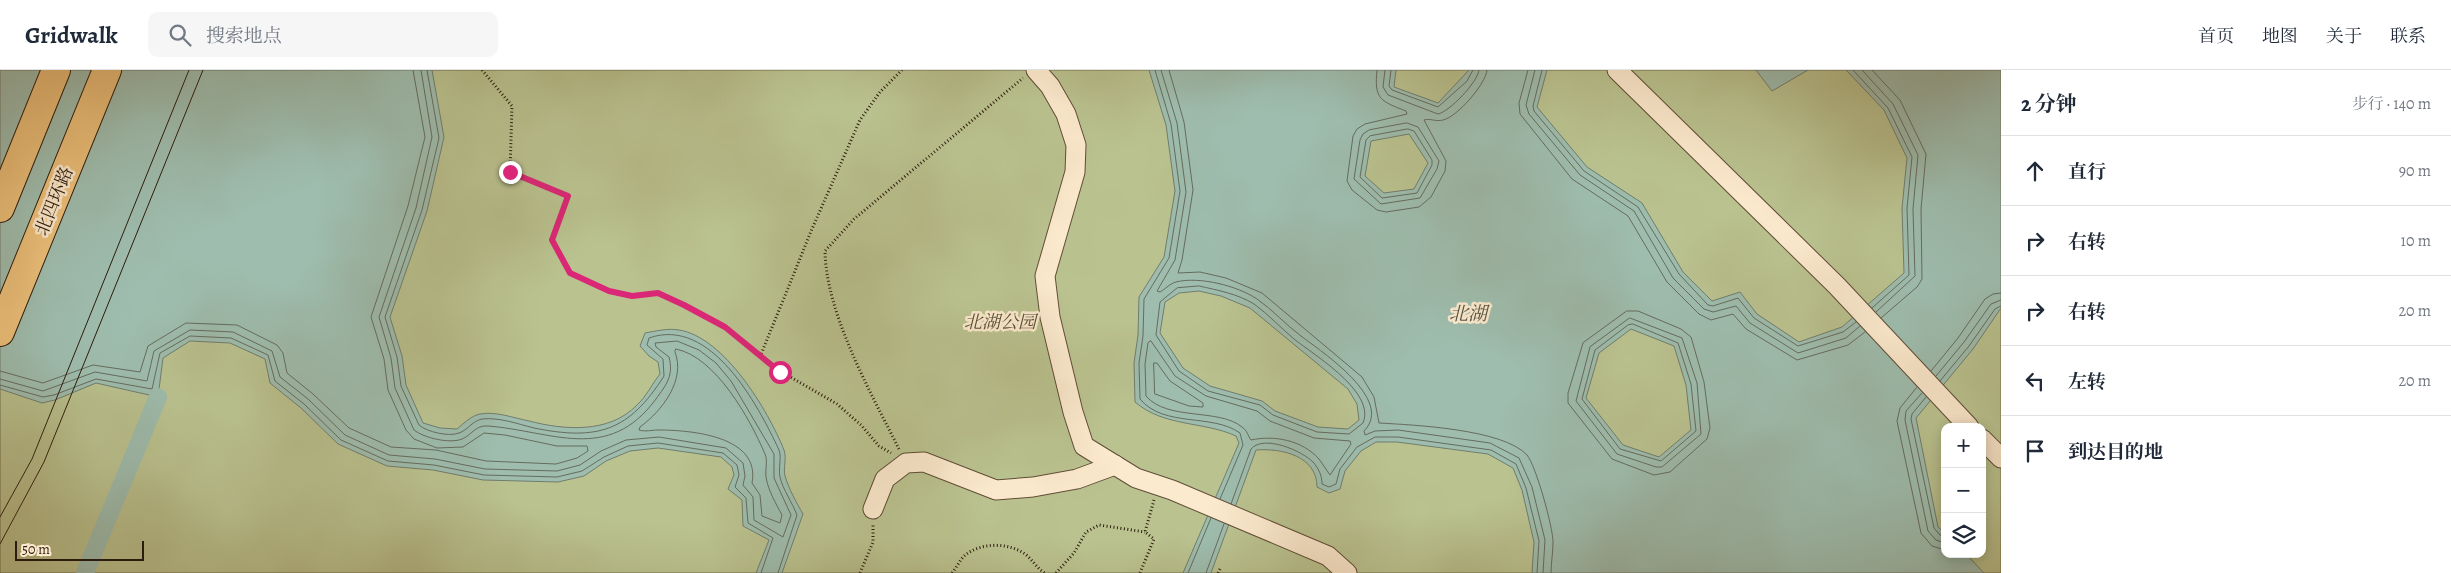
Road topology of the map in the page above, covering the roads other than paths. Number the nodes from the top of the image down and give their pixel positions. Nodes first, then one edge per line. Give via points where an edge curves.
1 (56, 70) edge
2 (107, 70) edge
3 (1617, 70) edge
4 (1031, 73) edge
5 (0, 208) edge
6 (0, 332) edge
7 (1965, 423) edge
8 (1986, 443) edge
9 (2001, 458) edge
10 (1114, 465) junction
11 (873, 509) road end
12 (1347, 573) edge

1 - 5 highway
2 - 6 highway, 北四环路
3 - 7 street via 1837,286
4 - 10 street via 1050,86 1066,114 1076,146 1075,172 1045,276 1050,317 1084,446
8 - 9 street
10 - 11 street via 1077,479 996,490 924,462 906,463 885,479
10 - 12 street via 1136,478 1328,556

